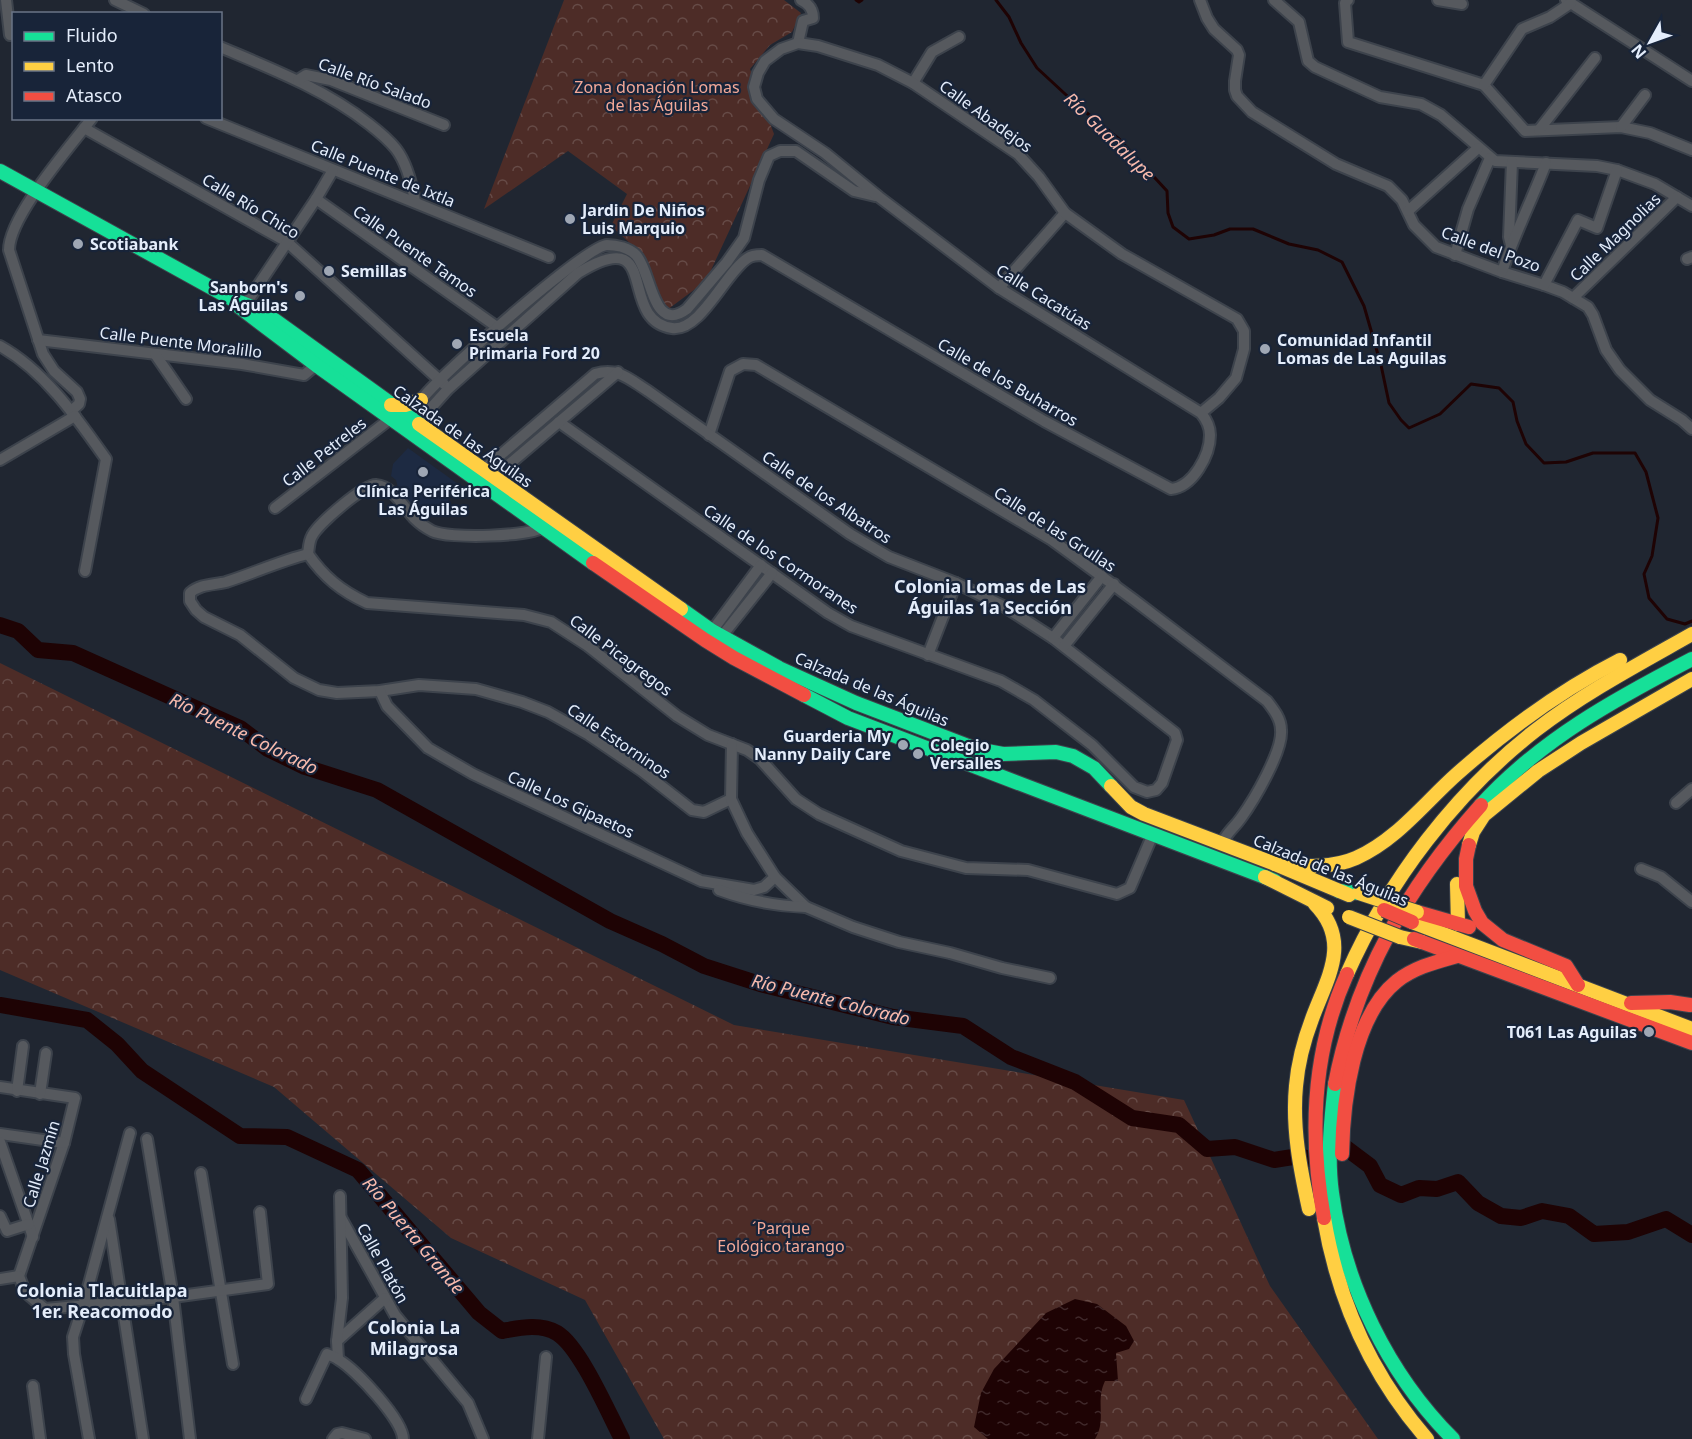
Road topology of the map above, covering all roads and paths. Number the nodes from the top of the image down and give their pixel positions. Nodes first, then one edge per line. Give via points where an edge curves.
1 (6, 0) edge
2 (115, 0) edge
3 (801, 0) edge
4 (1200, 0) edge
5 (1274, 0) edge
6 (1438, 0) edge
7 (1345, 1) edge
8 (1568, 2) edge
9 (1462, 4) dead end
10 (140, 12) edge
11 (10, 35) dead end
12 (959, 37) dead end
13 (798, 43) junction
14 (222, 48) edge
15 (1596, 58) dead end
16 (298, 80) junction
17 (1692, 81) edge
18 (913, 83) junction
19 (1484, 85) junction
20 (1645, 95) dead end
21 (90, 120) edge
22 (211, 120) edge
23 (444, 125) dead end
24 (1621, 127) junction
25 (84, 128) junction
26 (1539, 130) junction
27 (1478, 148) junction
28 (1692, 150) edge
29 (1492, 159) junction
30 (1512, 162) junction
31 (1546, 163) junction
32 (333, 170) junction
33 (1617, 170) junction
34 (0, 171) edge
35 (37, 191) junction
36 (879, 197) junction
37 (1677, 197) junction
38 (316, 198) junction
39 (415, 201) junction
40 (1692, 206) edge
41 (1408, 211) junction
42 (1065, 213) junction
43 (287, 242) junction
44 (1511, 245) junction
45 (1455, 255) junction
46 (549, 257) dead end
47 (1502, 272) junction
48 (1544, 285) junction
49 (999, 288) junction
50 (1574, 298) junction
51 (240, 304) junction
52 (497, 327) junction
53 (38, 340) junction
54 (0, 345) edge
55 (155, 354) junction
56 (316, 365) junction
57 (618, 372) junction
58 (440, 379) junction
59 (448, 389) junction
60 (186, 399) dead end
61 (421, 400) junction
62 (391, 412) junction
63 (73, 413) junction
64 (1201, 413) junction
65 (559, 422) junction
66 (413, 428) junction
67 (1692, 429) edge
68 (709, 435) junction
69 (0, 460) edge
70 (488, 474) junction
71 (275, 508) dead end
72 (547, 524) junction
73 (308, 554) junction
74 (761, 565) junction
75 (85, 571) dead end
76 (772, 573) junction
77 (1102, 576) junction
78 (956, 584) junction
79 (1114, 584) junction
80 (1692, 633) edge
81 (1053, 638) junction
82 (713, 639) junction
83 (1064, 646) junction
84 (928, 655) junction
85 (1692, 659) edge
86 (1692, 679) edge
87 (380, 691) junction
88 (1175, 733) joint
89 (732, 744) junction
90 (1003, 754) junction
91 (1000, 777) junction
92 (1517, 778) junction
93 (1114, 788) junction
94 (1692, 789) edge
95 (731, 798) junction
96 (1676, 803) dead end
97 (1098, 812) junction
98 (1479, 821) junction
99 (1153, 834) junction
100 (1208, 838) junction
101 (1222, 843) junction
102 (1202, 853) junction
103 (1275, 864) junction
104 (1641, 869) dead end
105 (775, 877) junction
106 (1265, 877) junction
107 (701, 881) junction
108 (1692, 902) edge
109 (1315, 903) junction
110 (806, 907) junction
111 (1348, 915) junction
112 (1414, 917) junction
113 (1458, 924) junction
114 (1497, 938) junction
115 (1457, 956) junction
116 (1331, 968) junction
117 (1050, 978) dead end
118 (1578, 985) junction
119 (1624, 1003) junction
120 (1691, 1004) edge
121 (1667, 1027) junction
122 (1692, 1029) edge
123 (1692, 1043) edge
124 (23, 1046) dead end
125 (46, 1053) dead end
126 (0, 1087) edge
127 (17, 1090) junction
128 (40, 1094) junction
129 (130, 1133) dead end
130 (0, 1134) edge
131 (147, 1139) dead end
132 (0, 1142) edge
133 (64, 1143) junction
134 (201, 1173) dead end
135 (340, 1196) dead end
136 (108, 1212) junction
137 (260, 1212) dead end
138 (0, 1216) edge
139 (341, 1218) junction
140 (29, 1224) junction
141 (1338, 1225) junction
142 (33, 1237) junction
143 (1331, 1260) junction
144 (19, 1276) junction
145 (0, 1279) edge
146 (221, 1290) junction
147 (173, 1297) junction
148 (385, 1298) junction
149 (122, 1302) junction
150 (83, 1306) junction
151 (337, 1341) junction
152 (546, 1357) dead end
153 (338, 1359) junction
154 (233, 1364) dead end
155 (33, 1386) dead end
156 (306, 1399) dead end
157 (40, 1439) edge
158 (89, 1439) edge
159 (143, 1439) edge
160 (190, 1439) edge
161 (333, 1439) edge
162 (364, 1439) edge
163 (403, 1439) edge
164 (483, 1439) edge
165 (538, 1439) edge
166 (1426, 1439) edge
167 (1453, 1439) edge

1 - 11 street
2 - 10 street
3 - 13 street via 813,12 813,18 803,21
4 - 41 street, Calle del Pozo via 1214,29 1237,50 1237,96 1252,112 1336,164 1388,186
5 - 27 street via 1299,22 1308,61 1315,67 1380,97 1421,104 1441,115
6 - 9 street
7 - 19 street via 1348,42
8 - 17 street
8 - 19 street via 1550,17 1522,29
12 - 18 street via 932,52
13 - 18 street, Calle Abadejos via 878,65
13 - 36 street via 765,61 754,87 757,99 774,119 825,153
14 - 16 street
15 - 26 street
16 - 23 street, Calle Río Salado via 306,75 331,80
16 - 39 street via 340,103 396,148
18 - 42 street, Calle Abadejos via 1018,154
19 - 26 street via 1525,131
20 - 24 street
21 - 25 street
22 - 32 street, Calle Puente de Ixtla
24 - 26 street
24 - 28 street via 1650,133
25 - 35 street
25 - 43 street, Calle Río Chico
27 - 29 street
27 - 41 street
29 - 30 street
29 - 45 street via 1468,210
30 - 31 street
30 - 44 street
31 - 33 street
31 - 44 street
32 - 38 street
32 - 39 street, Calle Puente de Ixtla
33 - 37 street
33 - 48 street via 1597,228 1578,220
34 - 35 main road, Calzada de las Águilas
35 - 51 main road, Calzada de las Águilas
35 - 53 street via 9,241 9,250
36 - 49 street, Calle Cacatúas
36 - 52 street via 854,191 796,151 780,152 769,156 744,238 679,315 664,313 657,306 644,266 635,254 627,248 605,245 584,256
37 - 40 street
37 - 50 street, Calle Magnolias
38 - 43 street
38 - 52 street, Calle Puente Tamos
39 - 46 street, Calle Puente de Ixtla
41 - 45 street, Calle del Pozo via 1429,242
42 - 49 street
42 - 64 street, Calle Abadejos via 1122,254 1237,319 1244,331 1244,349 1236,378
43 - 51 street
43 - 58 street, Calle Río Chico
44 - 47 street
45 - 47 street, Calle del Pozo
47 - 48 street, Calle del Pozo
48 - 50 street, Calle del Pozo
49 - 64 street, Calle Cacatúas
50 - 67 street, Calle del Pozo via 1588,307 1606,350 1628,379 1650,400
51 - 56 main road, Calzada de las Águilas
51 - 62 main road, Calzada de las Águilas via 262,311
52 - 58 street
53 - 55 street, Calle Puente Moralillo
53 - 63 street via 48,363 80,399
54 - 63 street via 35,373
55 - 56 street, Calle Puente Moralillo via 304,375
55 - 60 street
56 - 62 main road, Calzada de las Águilas
57 - 65 street
57 - 68 street, Calle de los Albatros
57 - 70 street via 596,374
58 - 59 street, Calle Río Chico
58 - 61 street
59 - 64 street, Calle de los Buharros via 578,273 598,261 612,258 631,267 645,311 653,321 672,328 695,319 748,258 762,255 1044,421 1171,489 1186,484 1207,449 1210,433
59 - 66 street
61 - 62 main road
61 - 66 street
62 - 66 main road, Calzada de las Águilas
62 - 71 street, Calle Petreles
63 - 69 street
63 - 75 street via 106,459
65 - 70 street
65 - 74 street, Calle de los Cormoranes
66 - 70 main road, Calzada de las Águilas
66 - 72 main road, Calzada de las Águilas
68 - 77 street, Calle de las Grullas via 730,370 743,364 756,365 1052,540
68 - 78 street, Calle de los Albatros via 850,534 889,556
70 - 72 main road, Calzada de las Águilas
72 - 73 street via 491,536 435,533 416,520 389,490 376,485 365,488 327,519 313,534
72 - 82 main road, Calzada de las Águilas
73 - 87 street, Calle Estorninos via 196,588 190,593 190,601 204,617 240,635 294,678 319,690
73 - 89 street, Calle Picagregos via 329,580 346,594 367,603 524,615 551,622 677,716
74 - 76 street, Calle de los Cormoranes
74 - 82 street
76 - 82 street
76 - 84 street, Calle de los Cormoranes via 850,626
77 - 79 street, Calle de las Grullas
77 - 81 street
78 - 81 street, Calle de los Albatros via 1005,607
78 - 84 street
79 - 83 street
79 - 101 street, Calle de las Grullas via 1267,701 1277,714 1280,744 1242,816
80 - 103 main road via 1678,633 1582,681 1495,740 1370,851 1327,867
80 - 143 main road via 1567,707 1502,759 1420,851 1395,887 1352,962 1326,1030 1318,1068 1314,1160
81 - 83 street, Calle de los Albatros
82 - 90 main road, Calzada de las Águilas via 856,703 976,749
82 - 91 main road, Calzada de las Águilas via 848,718
83 - 88 street, Calle de los Albatros
84 - 88 street, Calle de los Cormoranes via 1000,681 1034,700 1092,745 1134,786 1147,792 1162,783 1177,740
85 - 92 main road via 1599,709
86 - 92 main road
87 - 95 street, Calle Estorninos via 444,685 522,702 589,735 692,810 704,812
87 - 107 street, Calle Los Gipaetos via 387,706 428,748 473,774
89 - 95 street
89 - 99 street, Calle Picagregos via 760,759 796,799 819,814 901,851 966,868 1028,870 1117,894 1130,888
90 - 91 main road via 996,765
90 - 93 main road, Calzada de las Águilas via 1056,752 1073,756 1094,768
91 - 97 main road, Calzada de las Águilas
92 - 98 main road
92 - 141 main road via 1468,820 1413,891 1363,983 1345,1034 1332,1092 1331,1180
93 - 97 main road via 1114,804
93 - 100 main road, Calzada de las Águilas via 1131,807
94 - 96 street
95 - 105 street via 747,833
97 - 99 main road, Calzada de las Águilas
98 - 113 main road via 1465,841 1459,861
98 - 114 main road via 1466,855 1465,876 1470,904
99 - 102 main road, Calzada de las Águilas
100 - 101 main road, Calzada de las Águilas
100 - 102 main road
101 - 103 main road, Calzada de las Águilas
102 - 106 main road, Calzada de las Águilas
103 - 112 main road, Calzada de las Águilas, bridge
104 - 108 street via 1661,877
105 - 107 street, Calle Los Gipaetos via 754,890
105 - 110 street
106 - 109 main road
106 - 111 main road, Calzada de las Águilas
107 - 110 street via 742,898
109 - 111 main road
109 - 116 main road via 1333,931
110 - 117 street via 899,942
111 - 115 main road, Calzada de las Águilas, bridge
111 - 116 main road
112 - 113 main road
112 - 118 main road, Calzada de las Águilas
113 - 114 main road
114 - 118 main road via 1560,963
115 - 121 main road, Calzada de las Águilas
115 - 141 main road via 1405,975 1371,1009 1360,1035 1347,1091
116 - 143 main road via 1300,1060 1295,1118 1310,1213 1320,1244
118 - 119 main road, Calzada de las Águilas
119 - 120 main road
119 - 121 main road, Calzada de las Águilas
120 - 121 street
121 - 122 main road, Calzada de las Águilas
121 - 123 main road, Calzada de las Águilas
124 - 127 street
125 - 128 street
126 - 127 street
127 - 128 street
128 - 133 street, Calle Jazmín via 75,1098
129 - 136 street
130 - 133 street
131 - 147 street
132 - 140 street
133 - 142 street, Calle Jazmín
134 - 146 street
135 - 139 street
136 - 149 street
136 - 150 street
137 - 146 street via 268,1284
138 - 140 street via 7,1231
139 - 148 street, Calle Platón
139 - 151 street via 342,1298
140 - 142 street
141 - 167 main road via 1357,1289 1389,1358 1407,1388
142 - 144 street, Calle Jazmín
143 - 166 main road via 1374,1366 1393,1399
144 - 145 street
144 - 150 street via 25,1292 45,1310
146 - 147 street
146 - 154 street
147 - 149 street
147 - 160 street
148 - 151 street
148 - 164 street, Calle Platón via 468,1403
149 - 150 street
149 - 159 street
150 - 158 street via 73,1337
151 - 153 street
152 - 165 street
153 - 156 street via 327,1354
153 - 163 street via 364,1380 400,1426
155 - 157 street
161 - 162 street via 342,1433

